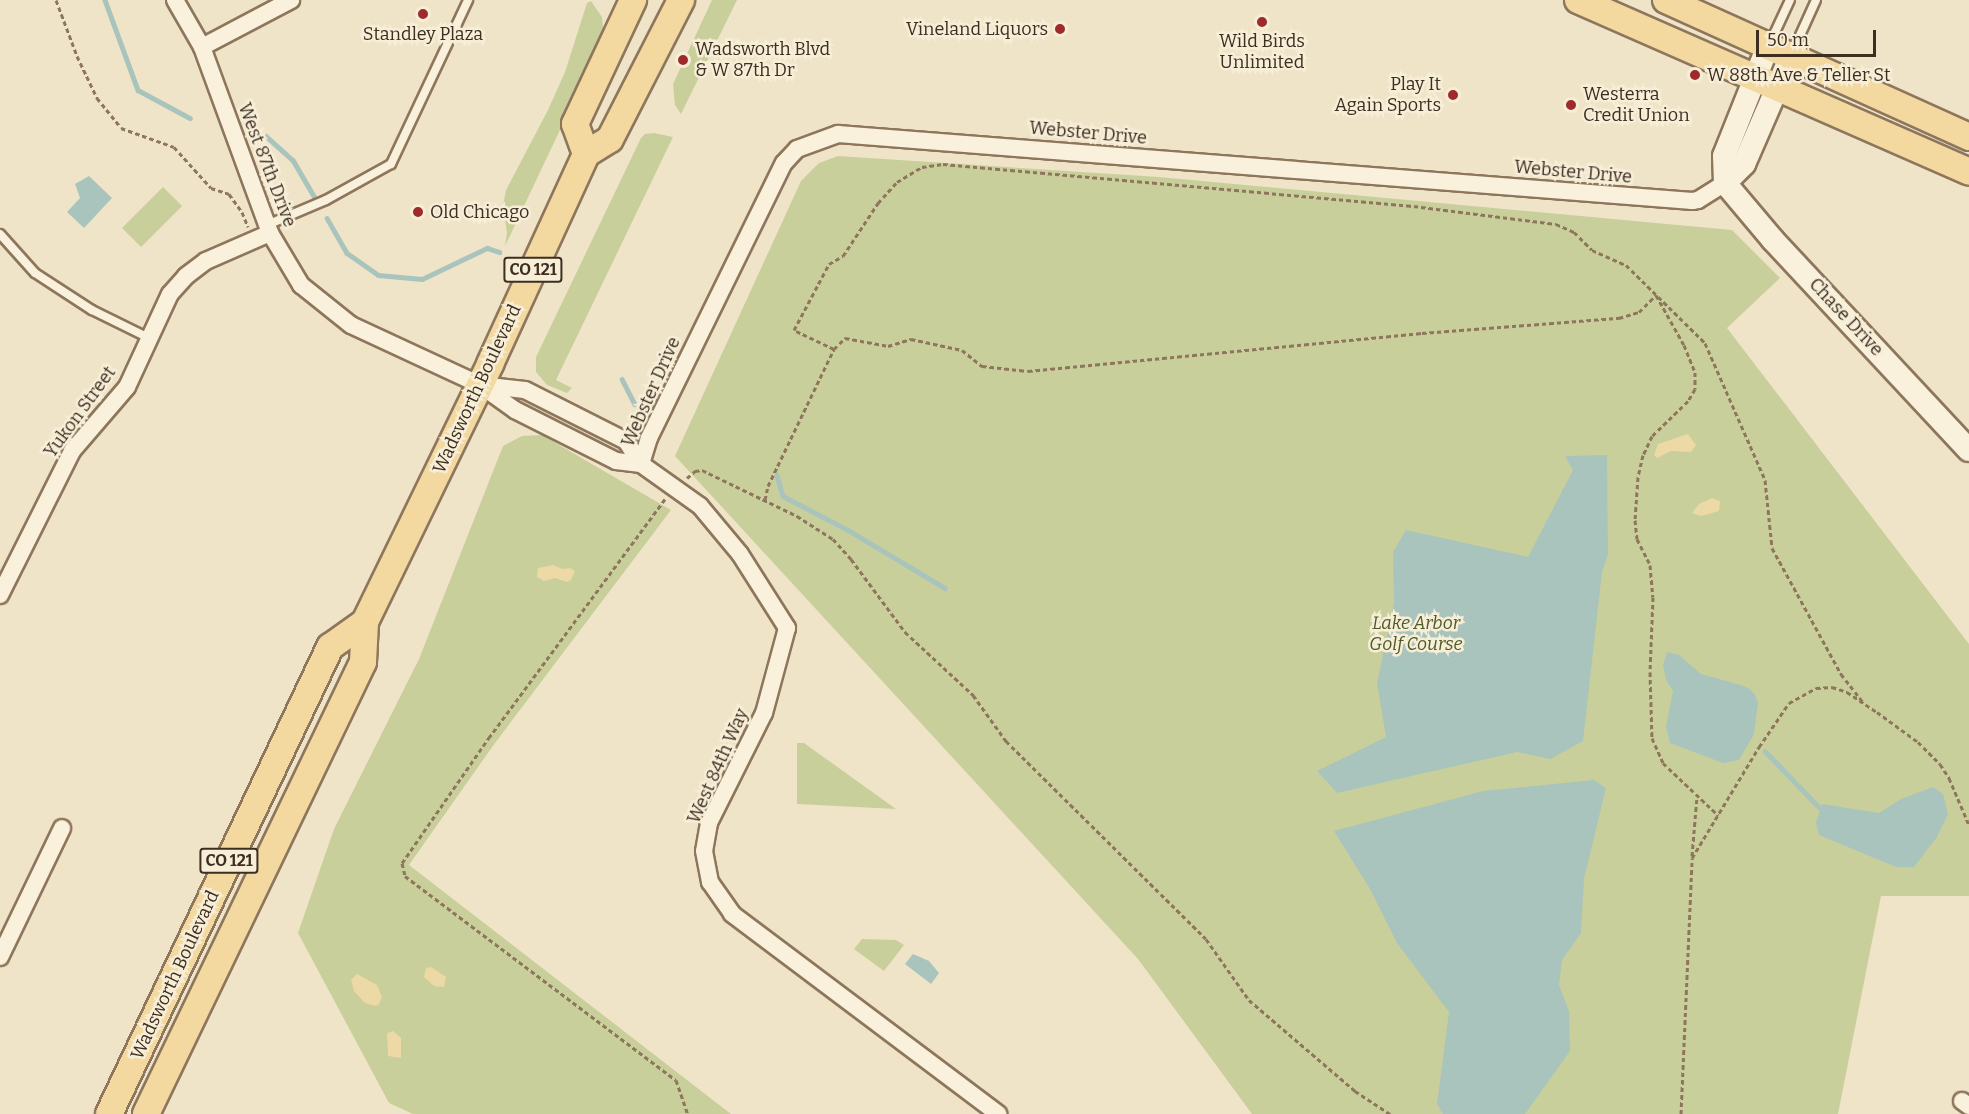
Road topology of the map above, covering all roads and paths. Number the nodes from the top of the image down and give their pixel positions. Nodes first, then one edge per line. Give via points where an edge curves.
1 (56, 0) edge
2 (175, 0) edge
3 (291, 0) edge
4 (468, 0) edge
5 (633, 0) edge
6 (681, 0) edge
7 (1578, 0) edge
8 (1666, 0) edge
9 (1790, 0) edge
10 (1816, 0) edge
11 (202, 47) junction
12 (1780, 51) junction
13 (1754, 78) junction
14 (1777, 89) junction
15 (1969, 137) edge
16 (586, 154) junction
17 (1969, 172) edge
18 (1725, 183) junction
19 (268, 229) junction
20 (0, 234) edge
21 (254, 240) junction
22 (1656, 295) junction
23 (149, 338) junction
24 (834, 349) junction
25 (480, 385) junction
26 (1969, 450) edge
27 (641, 464) junction
28 (676, 488) junction
29 (765, 500) junction
30 (0, 596) edge
31 (365, 622) junction
32 (1863, 702) junction
33 (1697, 796) junction
34 (1718, 815) junction
35 (1969, 825) edge
36 (62, 828) dead end
37 (1692, 858) junction
38 (0, 957) edge
39 (109, 1114) edge
40 (146, 1114) edge
41 (688, 1114) edge
42 (998, 1114) edge
43 (1390, 1114) edge
44 (1681, 1114) edge

1 - 21 path via 97,98 121,128 174,147 211,188 229,194
2 - 11 street, West 87th Drive
3 - 11 street
4 - 19 lane via 391,164
5 - 16 main road via 575,124
6 - 16 main road via 610,139
7 - 13 main road
8 - 12 main road
9 - 12 lane
10 - 12 lane
11 - 19 street, West 87th Drive
12 - 13 street
12 - 14 street
12 - 15 main road
13 - 14 main road
13 - 18 street via 1724,156
14 - 17 main road
14 - 18 street via 1744,164
16 - 25 main road, Wadsworth Boulevard / CO 121
18 - 26 street, Chase Drive via 1773,240
18 - 27 street, Webster Drive via 1692,201 838,134 797,149 784,163 649,438
19 - 21 street, Yukon Street
19 - 25 street, West 87th Drive via 302,285 351,325
20 - 23 lane via 35,273 92,310
21 - 23 street, Yukon Street via 206,261 186,276 170,294
22 - 24 path via 1639,312 1619,318 1028,371 982,366 962,350 910,339 888,346 845,338
22 - 24 path via 1626,265 1592,250 1574,232 1556,224 1421,207 943,164 922,167 897,182 843,256 829,264 794,330
22 - 32 path via 1705,343 1765,480 1772,548 1841,674
22 - 33 path via 1684,345 1695,372 1695,389 1652,436 1638,477 1637,539 1650,565 1653,597 1652,738 1663,763
23 - 30 street, Yukon Street via 127,387 72,451
24 - 29 path via 768,486
25 - 27 street, West 84th Way via 515,410 616,461
25 - 27 street, West 84th Way via 525,390 573,412 626,441
25 - 31 main road, Wadsworth Boulevard / CO 121
27 - 28 street, West 84th Way
28 - 29 path via 695,471 702,470
28 - 41 path via 490,736 402,863 405,876 676,1080
28 - 42 street, West 84th Way via 700,506 740,554 787,628 764,713 709,823 704,851 710,882 732,914
29 - 43 path via 817,528 842,547 905,632 973,695 1006,741 1206,939 1249,1000 1355,1091
31 - 39 main road, Wadsworth Boulevard / CO 121 via 330,647
31 - 40 main road, Wadsworth Boulevard / CO 121 via 363,662
32 - 34 path via 1832,687 1816,688 1789,704
32 - 35 path via 1930,753 1949,778
33 - 34 path
33 - 37 path
34 - 37 path
36 - 38 street
37 - 44 path

